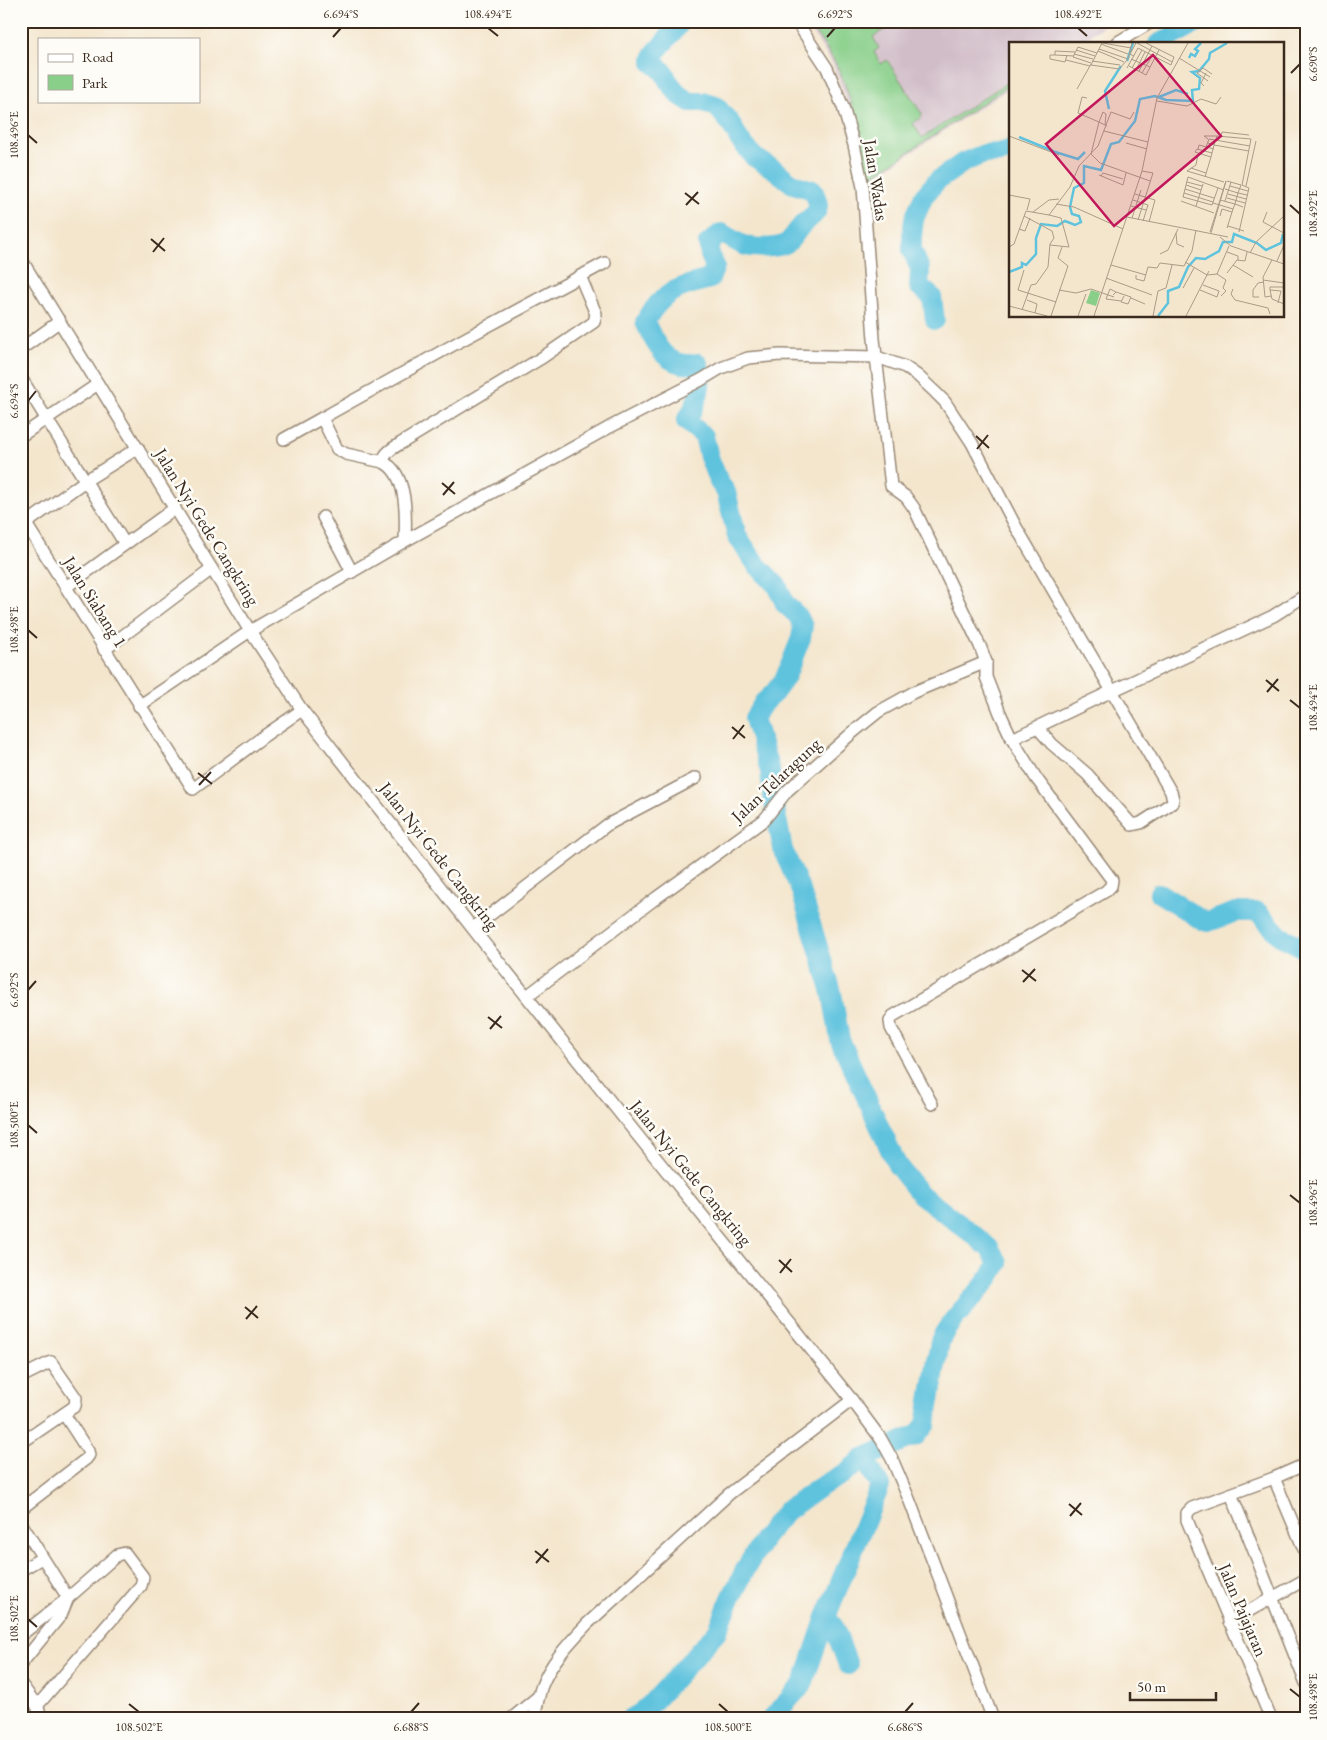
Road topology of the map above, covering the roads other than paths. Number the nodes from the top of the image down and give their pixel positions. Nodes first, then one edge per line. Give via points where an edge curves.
1 (796, 21) edge
2 (1153, 21) edge
3 (1118, 42) dead end
4 (22, 263) edge
5 (605, 263) dead end
6 (580, 276) junction
7 (60, 321) junction
8 (21, 349) edge
9 (877, 357) junction
10 (21, 378) edge
11 (98, 384) junction
12 (322, 418) junction
13 (45, 419) junction
14 (21, 436) edge
15 (284, 439) dead end
16 (138, 448) junction
17 (383, 462) junction
18 (84, 481) junction
19 (175, 508) junction
20 (323, 517) dead end
21 (23, 522) edge
22 (406, 541) junction
23 (125, 544) junction
24 (212, 569) junction
25 (352, 572) junction
26 (66, 587) junction
27 (1306, 595) edge
28 (250, 632) junction
29 (104, 650) junction
30 (986, 662) junction
31 (1112, 691) junction
32 (139, 706) junction
33 (302, 710) junction
34 (1037, 728) junction
35 (1012, 739) junction
36 (696, 778) dead end
37 (473, 928) junction
38 (527, 996) junction
39 (932, 1104) dead end
40 (21, 1377) edge
41 (852, 1400) junction
42 (64, 1414) junction
43 (21, 1443) edge
44 (1306, 1464) edge
45 (1274, 1478) junction
46 (1231, 1494) junction
47 (21, 1509) edge
48 (21, 1523) edge
49 (1306, 1554) edge
50 (42, 1558) junction
51 (21, 1570) edge
52 (1306, 1579) edge
53 (68, 1598) junction
54 (1271, 1598) junction
55 (1229, 1622) junction
56 (21, 1635) edge
57 (21, 1664) edge
58 (1306, 1683) edge
59 (21, 1684) edge
60 (539, 1696) junction
61 (37, 1706) junction
62 (32, 1719) edge
63 (511, 1719) edge
64 (534, 1719) edge
65 (992, 1719) edge
66 (1271, 1719) edge

1 - 9 street, Jalan Wadas via 827,68 854,145 863,187
2 - 3 street
4 - 7 street, Jalan Nyi Gede Cangkring
5 - 6 street
6 - 12 street
6 - 17 street via 596,314 594,322 389,451
7 - 8 street
7 - 11 street, Jalan Nyi Gede Cangkring
9 - 22 street via 780,355 748,358 720,368
9 - 30 street, Jalan Wadas via 891,486 914,508
9 - 31 street via 912,371 945,402 972,443
10 - 13 street
11 - 13 street
11 - 16 street, Jalan Nyi Gede Cangkring
12 - 15 street
12 - 17 street via 337,449
13 - 14 street
13 - 18 street
16 - 18 street
16 - 19 street, Jalan Nyi Gede Cangkring
17 - 22 street via 400,480
18 - 21 street
18 - 23 street
19 - 23 street
19 - 24 street, Jalan Nyi Gede Cangkring
20 - 25 street
21 - 26 street, Jalan Siabang 1
22 - 25 street
23 - 26 street
24 - 28 street, Jalan Nyi Gede Cangkring
24 - 29 street
25 - 28 street
26 - 29 street, Jalan Siabang 1
27 - 31 street via 1273,616
28 - 32 street
28 - 33 street, Jalan Nyi Gede Cangkring
29 - 32 street, Jalan Siabang 1
30 - 35 street, Jalan Wadas via 986,677
30 - 38 street, Jalan Telaragung via 914,692 878,712 788,791 764,820
31 - 34 street
31 - 34 street via 1173,795 1167,808 1141,823 1132,825 1087,774
32 - 33 street, Jalan Siabang 1 via 193,789
33 - 37 street, Jalan Nyi Gede Cangkring
34 - 35 street
35 - 39 street, Jalan Wadas via 1036,778 1084,840 1112,883 1106,891 893,1016 891,1028
36 - 37 street via 607,825
37 - 38 street, Jalan Nyi Gede Cangkring
38 - 41 street, Jalan Nyi Gede Cangkring
40 - 42 street via 48,1362 53,1364 76,1398 75,1406
41 - 60 street via 729,1494 587,1624 557,1658
41 - 65 street, Jalan Nyi Gede Cangkring via 892,1459
42 - 43 street
42 - 47 street via 89,1455
44 - 45 street
45 - 46 street
45 - 49 street
46 - 54 street
46 - 55 street, Jalan Pajajaran via 1192,1508 1187,1513 1187,1520
48 - 50 street
50 - 51 street
50 - 53 street
52 - 54 street
53 - 56 street
53 - 57 street via 61,1615
53 - 61 street via 122,1553 142,1577 141,1586
54 - 55 street
54 - 58 street
55 - 66 street, Jalan Pajajaran
59 - 61 street
60 - 63 street
60 - 64 street
61 - 62 street via 40,1713

